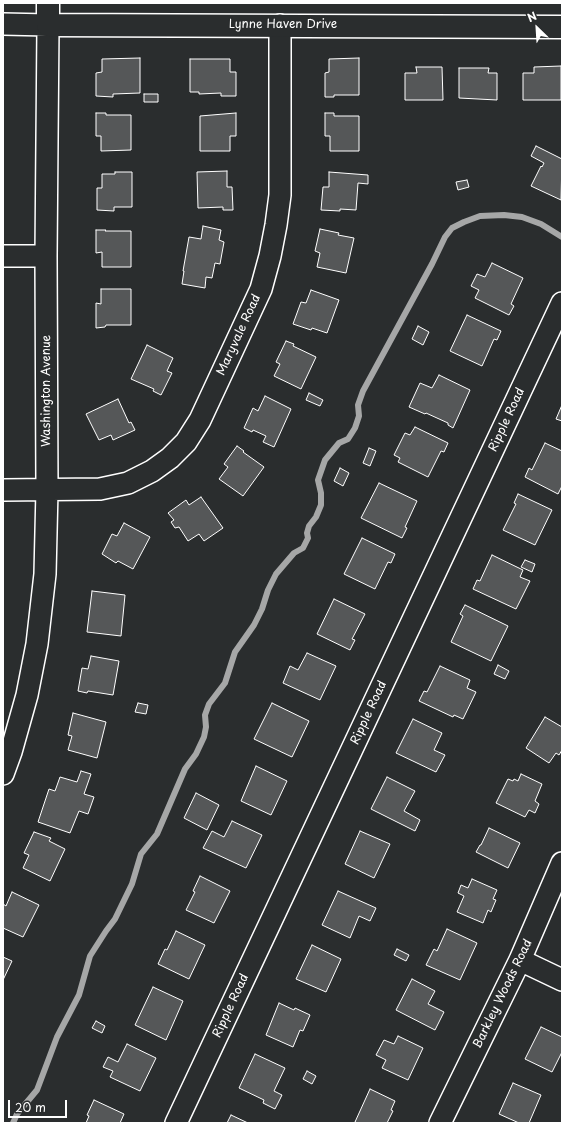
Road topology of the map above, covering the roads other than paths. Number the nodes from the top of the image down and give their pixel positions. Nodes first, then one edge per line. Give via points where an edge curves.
1 (48, 3) edge
2 (3, 24) edge
3 (48, 25) junction
4 (280, 25) junction
5 (562, 28) edge
6 (3, 256) edge
7 (46, 256) junction
8 (562, 303) edge
9 (3, 490) edge
10 (47, 490) junction
11 (7, 751) edge
12 (3, 774) edge
13 (562, 863) edge
14 (520, 960) junction
15 (562, 980) edge
16 (176, 1123) edge
17 (440, 1123) edge

1 - 3 main road, Washington Avenue
2 - 3 street, Lynne Haven Drive
3 - 4 main road, Lynne Haven Drive
3 - 7 street, Washington Avenue
4 - 5 main road, Lynne Haven Drive
4 - 10 street, Maryvale Road via 280,195 270,256 261,289 200,420 186,442 170,458 128,483 100,489
6 - 7 street
7 - 10 street, Washington Avenue
8 - 16 street, Ripple Road
9 - 10 street, Maryvale Road
10 - 11 street, Washington Avenue via 45,574 37,644 27,695
11 - 12 street, Washington Avenue
13 - 14 street, Barkley Woods Road
14 - 15 street
14 - 17 street, Barkley Woods Road

